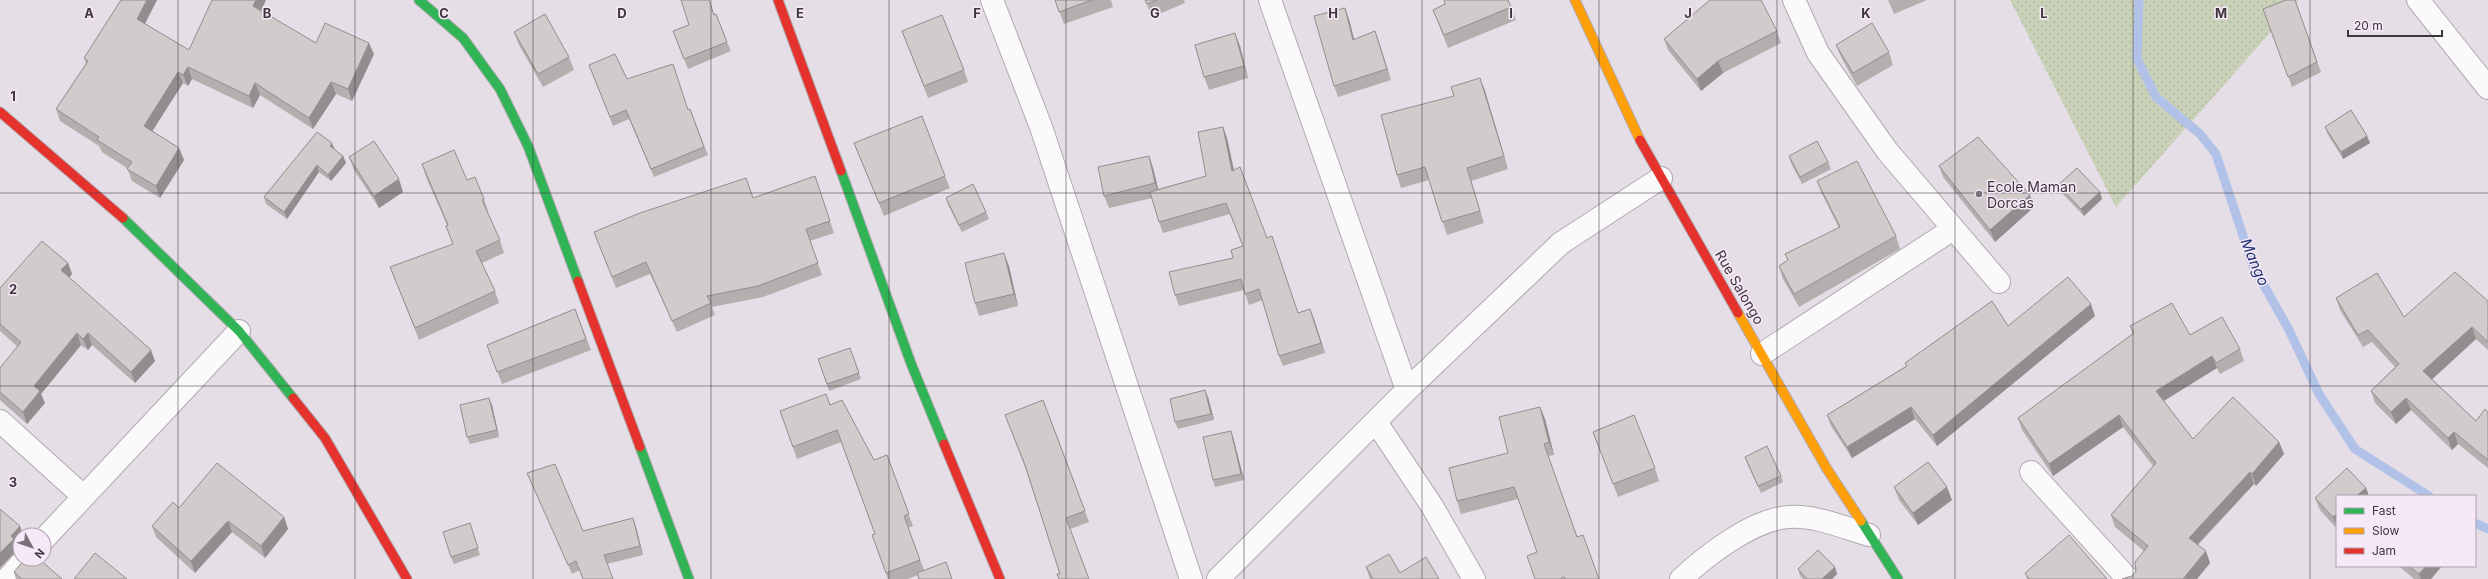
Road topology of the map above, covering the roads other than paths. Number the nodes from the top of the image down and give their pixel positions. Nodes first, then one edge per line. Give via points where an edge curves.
1 (419, 0) edge
2 (778, 0) edge
3 (992, 0) edge
4 (1270, 0) edge
5 (1575, 0) edge
6 (1794, 0) edge
7 (2418, 0) edge
8 (2488, 88) edge
9 (0, 112) edge
10 (1661, 178) junction
11 (1953, 230) junction
12 (1999, 282) dead end
13 (239, 331) junction
14 (1762, 354) junction
15 (1407, 390) junction
16 (0, 421) edge
17 (1376, 422) junction
18 (2031, 472) dead end
19 (84, 496) junction
20 (52, 530) edge
21 (1869, 536) junction
22 (18, 567) edge
23 (7, 579) edge
24 (407, 579) edge
25 (689, 579) edge
26 (1000, 579) edge
27 (1191, 579) edge
28 (1218, 579) edge
29 (1474, 579) edge
30 (1681, 579) edge
31 (1898, 579) edge
32 (2128, 579) edge

1 - 25 street via 463,38 500,89 528,146
2 - 26 street via 912,366
3 - 27 street via 1041,127
4 - 15 street
5 - 10 street, Rue Salongo via 1646,152
6 - 11 street via 1818,53 1888,152
7 - 8 street
9 - 13 street via 139,232
10 - 14 street, Rue Salongo
10 - 15 street via 1561,243
11 - 12 street
11 - 14 street
13 - 19 street
13 - 24 street via 325,438
14 - 21 street, Rue Salongo
15 - 17 street
16 - 19 street
17 - 28 street
17 - 29 street via 1432,506
18 - 32 street
19 - 20 street
21 - 30 street via 1821,521 1789,516 1765,522 1737,537 1697,564
21 - 31 street, Rue Salongo
22 - 23 street

